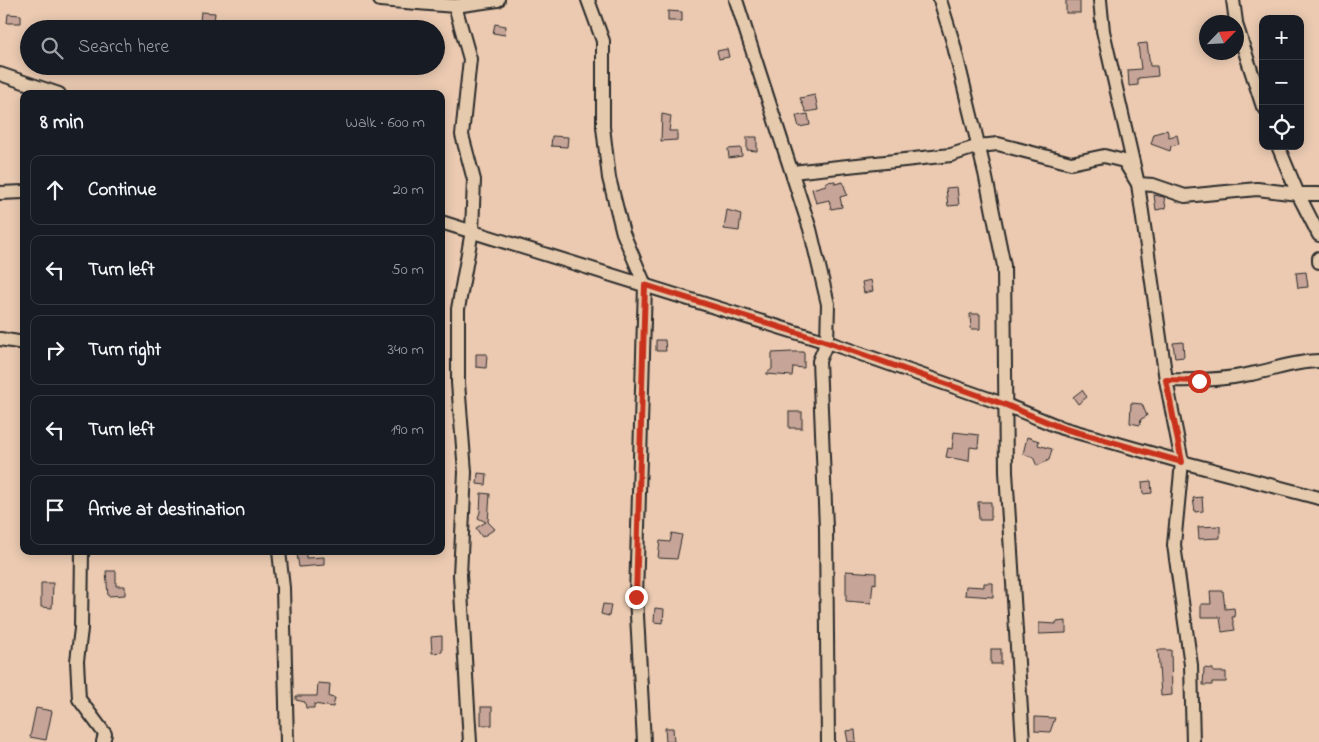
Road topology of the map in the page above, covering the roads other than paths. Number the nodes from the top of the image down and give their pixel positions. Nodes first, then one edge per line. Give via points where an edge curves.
1 (380, 0) edge
2 (498, 0) edge
3 (588, 0) edge
4 (736, 0) edge
5 (940, 0) edge
6 (1100, 0) edge
7 (1233, 0) edge
8 (414, 1) edge
9 (455, 6) junction
10 (1235, 15) edge
11 (1244, 48) edge
12 (0, 74) edge
13 (47, 90) edge
14 (1262, 105) edge
15 (979, 146) junction
16 (1280, 150) edge
17 (792, 172) junction
18 (1138, 184) junction
19 (20, 192) edge
20 (0, 193) edge
21 (1298, 194) junction
22 (1319, 194) edge
23 (445, 223) edge
24 (472, 230) junction
25 (1319, 235) edge
26 (1319, 258) edge
27 (1319, 262) edge
28 (645, 285) junction
29 (0, 339) edge
30 (20, 342) edge
31 (827, 342) junction
32 (1319, 360) edge
33 (1166, 380) junction
34 (1006, 405) junction
35 (1182, 462) junction
36 (1319, 498) edge
37 (82, 555) edge
38 (279, 555) edge
39 (104, 742) edge
40 (287, 742) edge
41 (470, 742) edge
42 (644, 742) edge
43 (828, 742) edge
44 (1023, 742) edge
45 (1193, 742) edge

1 - 8 street
2 - 9 street
3 - 28 street via 602,41 603,127 608,178 623,233
4 - 17 street
5 - 15 street
6 - 18 street via 1103,31
7 - 10 street
8 - 9 street
9 - 24 street via 470,59 462,135 474,180
11 - 14 street
12 - 13 street
15 - 17 street via 951,155
15 - 18 street via 998,144 1071,163 1104,156 1124,161
15 - 34 street via 1004,266
16 - 21 street
17 - 31 street via 810,228 828,304
18 - 21 street via 1153,185 1185,196 1257,189
18 - 33 street
19 - 20 street
21 - 22 street
21 - 25 street
23 - 24 street
24 - 28 street
24 - 41 street via 458,309 458,383 465,472 460,575
26 - 27 street
28 - 31 street
28 - 42 street via 636,597
29 - 30 street
31 - 34 street
31 - 43 street via 819,361 826,528
32 - 33 street via 1302,361 1250,375 1199,381
33 - 35 street
34 - 35 street via 1062,428
34 - 44 street via 1006,472
35 - 36 street
35 - 45 street via 1174,545 1191,665
37 - 39 street via 81,629 77,661 79,699 105,734
38 - 40 street

